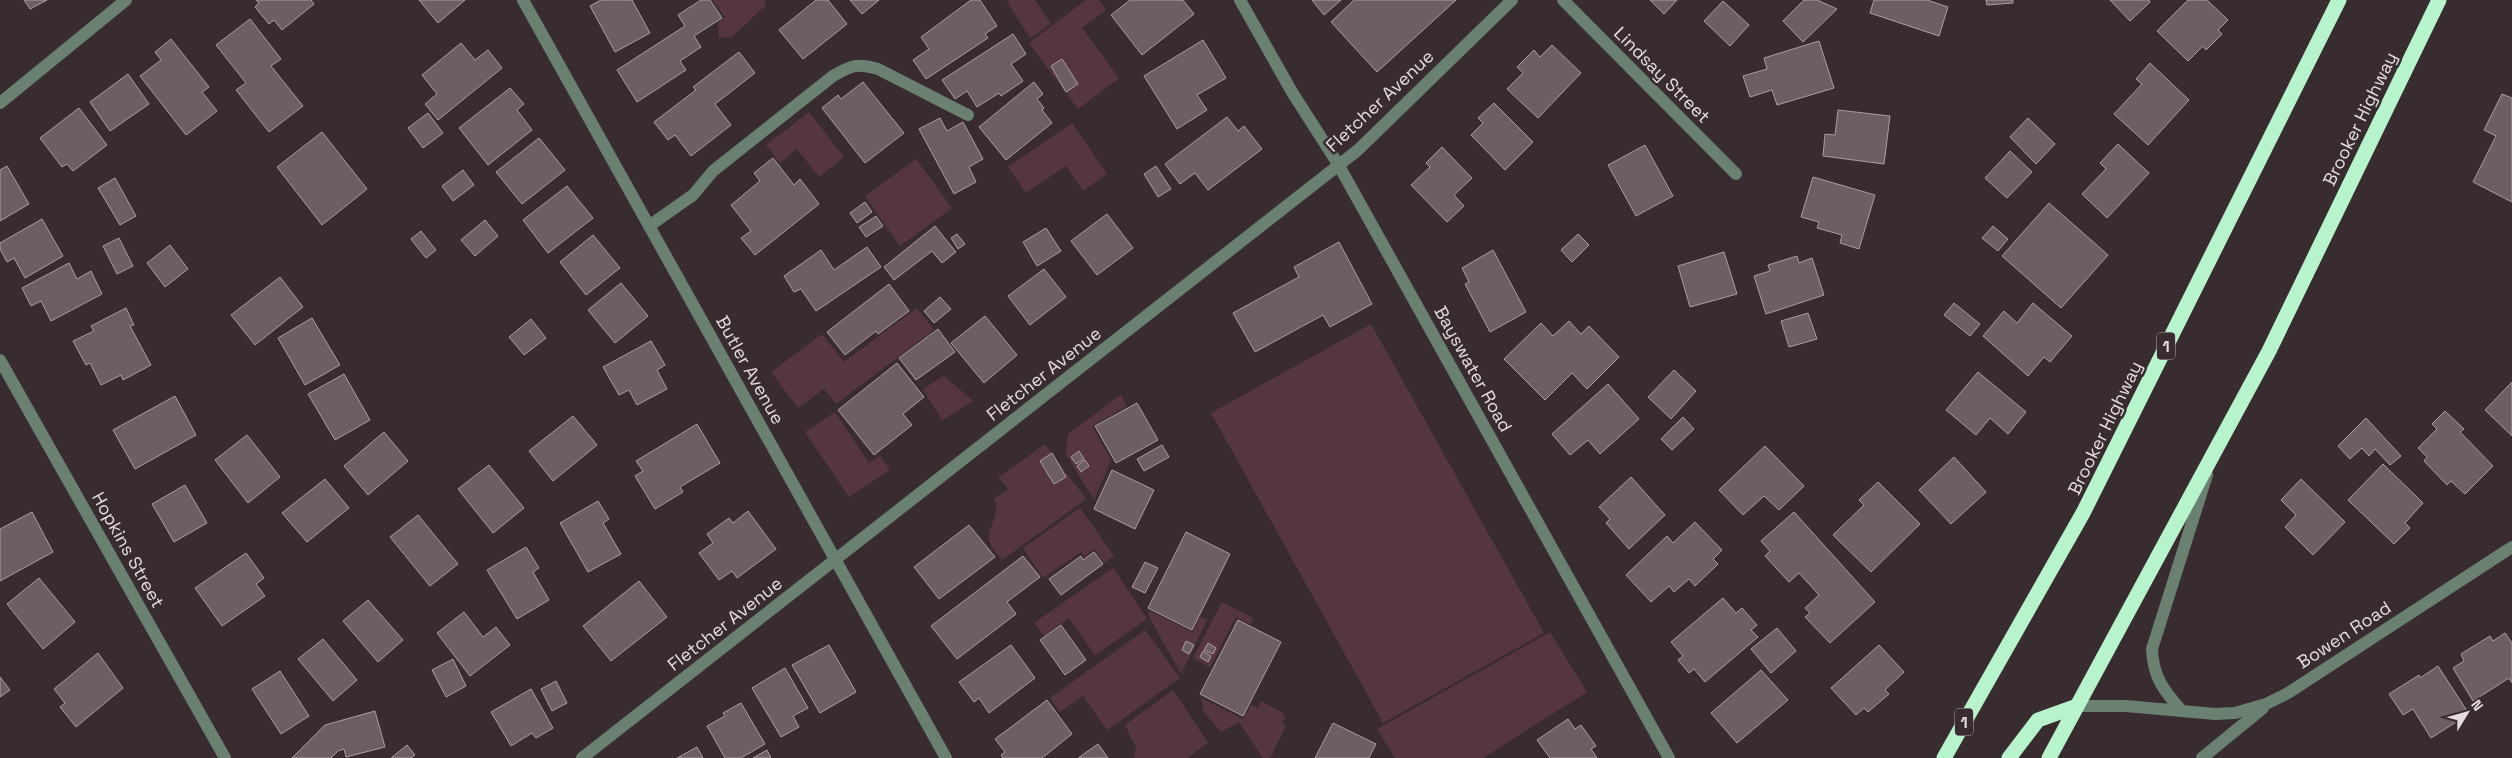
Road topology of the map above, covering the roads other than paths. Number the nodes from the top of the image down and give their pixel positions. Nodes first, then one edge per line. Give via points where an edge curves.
1 (126, 0) edge
2 (523, 0) edge
3 (1240, 0) edge
4 (1512, 0) edge
5 (1563, 0) edge
6 (2339, 0) edge
7 (2439, 0) edge
8 (0, 103) edge
9 (968, 115) dead end
10 (1338, 164) junction
11 (1736, 174) dead end
12 (650, 226) junction
13 (0, 360) edge
14 (2214, 453) junction
15 (2512, 547) edge
16 (836, 559) junction
17 (2266, 704) junction
18 (2077, 706) junction
19 (2181, 710) junction
20 (225, 758) edge
21 (582, 758) edge
22 (946, 758) edge
23 (1669, 758) edge
24 (1944, 758) edge
25 (2009, 758) edge
26 (2048, 758) edge
27 (2202, 758) edge

1 - 8 street
2 - 12 street, Butler Avenue
3 - 10 street, Bayswater Road via 1292,92
4 - 10 street, Fletcher Avenue via 1358,150
5 - 11 street, Lindsay Street
6 - 24 highway, Brooker Highway / 1 via 2083,513
7 - 14 highway, Brooker Highway via 2269,350
9 - 12 street via 878,69 851,65 713,171 693,195
10 - 16 street, Fletcher Avenue
10 - 23 street, Bayswater Road
12 - 16 street, Butler Avenue
13 - 20 street, Hopkins Street
14 - 18 highway, Brooker Highway
14 - 19 street via 2152,649 2152,667
15 - 17 street, Bowen Road via 2288,693
16 - 21 street, Fletcher Avenue
16 - 22 street, Butler Avenue
17 - 19 street, Bowen Road via 2235,713
17 - 27 street
18 - 19 street, Bowen Road
18 - 25 highway via 2038,720
18 - 26 highway, Brooker Highway

